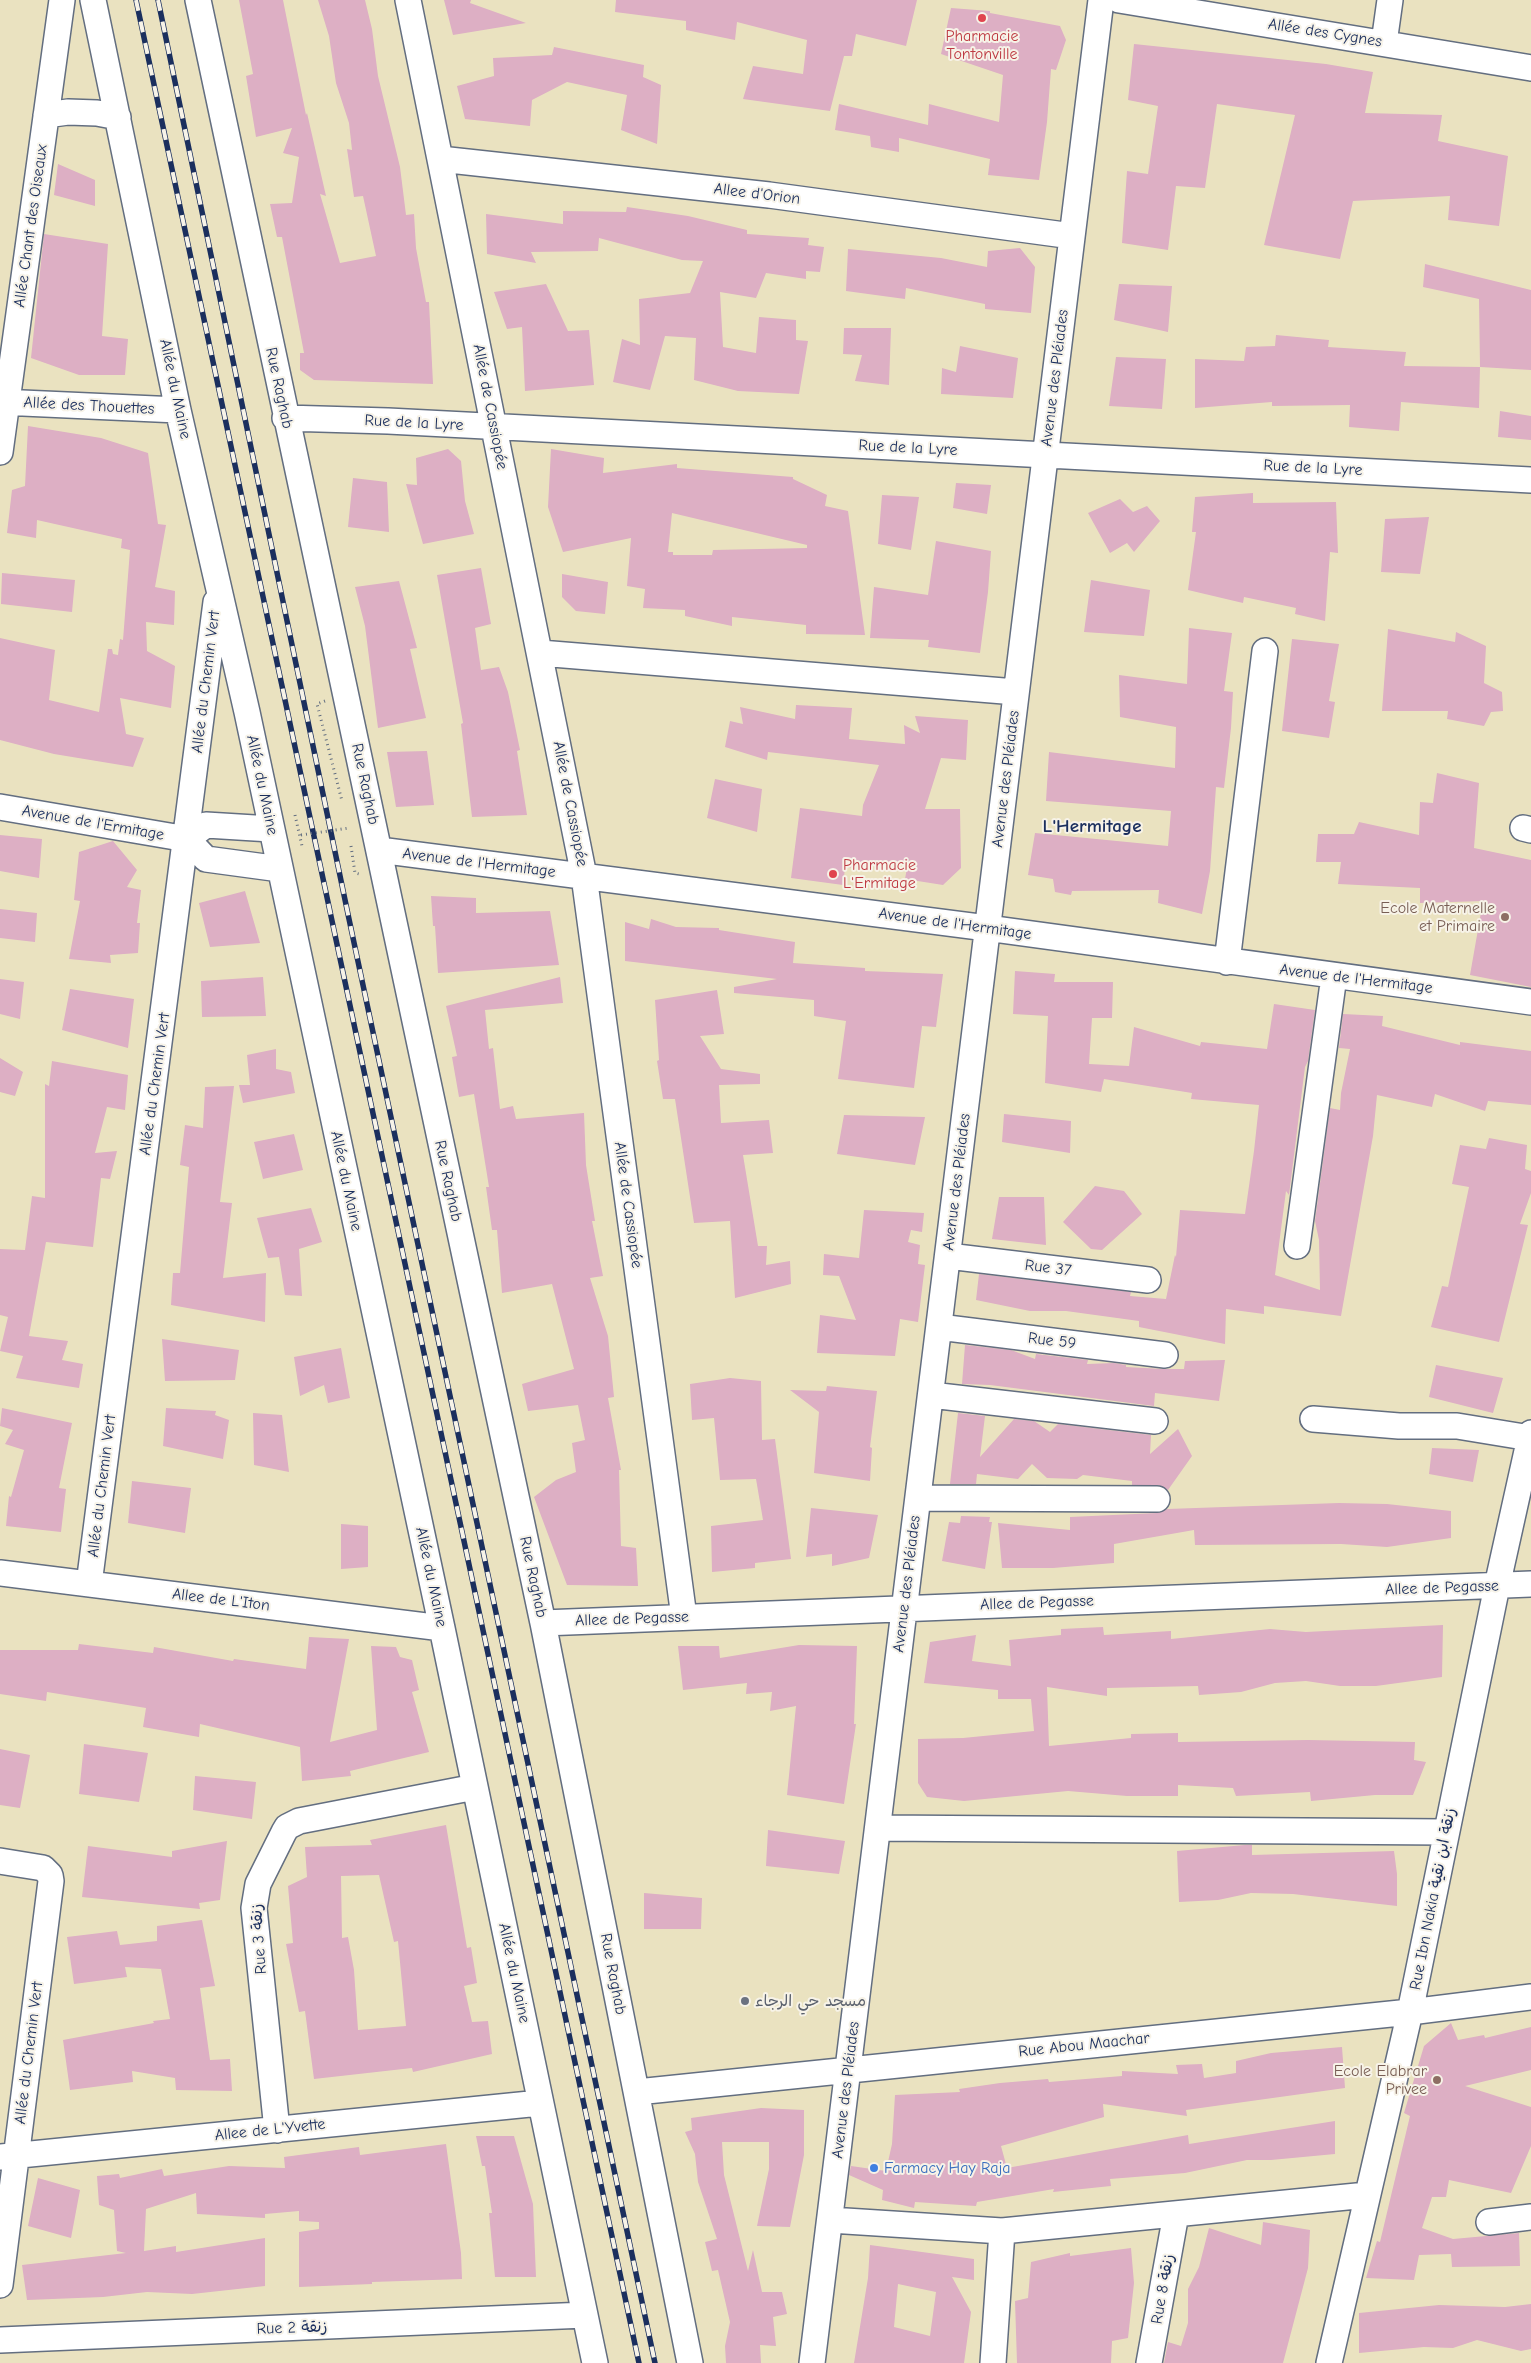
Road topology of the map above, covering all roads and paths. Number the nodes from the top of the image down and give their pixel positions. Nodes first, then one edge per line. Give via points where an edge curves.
1 (62, 0) edge
2 (93, 0) edge
3 (198, 0) edge
4 (408, 0) edge
5 (1101, 0) edge
6 (1119, 0) edge
7 (1390, 0) edge
8 (1384, 43) junction
9 (1531, 68) edge
10 (46, 115) junction
11 (118, 117) junction
12 (440, 159) junction
13 (1072, 236) junction
14 (3, 402) edge
15 (178, 410) junction
16 (285, 418) junction
17 (494, 427) junction
18 (0, 452) edge
19 (1046, 454) junction
20 (1531, 480) edge
21 (218, 584) junction
22 (1265, 651) dead end
23 (540, 653) junction
24 (1016, 692) junction
25 (317, 704) dead end
26 (0, 807) edge
27 (344, 809) dead end
28 (346, 818) dead end
29 (348, 828) junction
30 (271, 829) junction
31 (301, 835) dead end
32 (187, 839) junction
33 (379, 850) junction
34 (280, 869) junction
35 (356, 873) dead end
36 (584, 876) junction
37 (988, 928) junction
38 (1227, 962) junction
39 (1334, 976) junction
40 (1531, 1002) edge
41 (1297, 1246) dead end
42 (948, 1256) junction
43 (1148, 1280) dead end
44 (939, 1327) junction
45 (1165, 1355) dead end
46 (931, 1395) junction
47 (1313, 1419) dead end
48 (1155, 1421) dead end
49 (1530, 1436) edge
50 (918, 1498) junction
51 (1157, 1499) dead end
52 (0, 1573) edge
53 (89, 1584) junction
54 (1531, 1584) edge
55 (1497, 1586) junction
56 (904, 1608) junction
57 (684, 1617) junction
58 (543, 1623) junction
59 (442, 1628) junction
60 (475, 1787) junction
61 (878, 1828) junction
62 (1446, 1832) junction
63 (0, 1861) edge
64 (1531, 1997) edge
65 (1410, 2012) junction
66 (848, 2069) junction
67 (637, 2092) junction
68 (540, 2103) junction
69 (277, 2130) junction
70 (8, 2156) edge
71 (1368, 2195) junction
72 (1176, 2214) junction
73 (1531, 2217) edge
74 (830, 2220) junction
75 (1489, 2222) dead end
76 (1002, 2231) junction
77 (0, 2285) edge
78 (585, 2315) junction
79 (0, 2340) edge
80 (595, 2363) edge
81 (690, 2363) edge
82 (812, 2363) edge
83 (993, 2363) edge
84 (1149, 2363) edge
85 (1329, 2363) edge

1 - 10 street, Allée Chant des Oiseaux
2 - 11 street, Allée du Maine
3 - 16 street, Rue Raghab
4 - 12 street, Allée de Cassiopée
5 - 13 street, Avenue des Pléiades
6 - 8 street, Allée des Cygnes
7 - 8 street
8 - 9 street, Allée des Cygnes
10 - 11 street via 68,112
10 - 14 street, Allée Chant des Oiseaux
11 - 15 street, Allée du Maine
12 - 13 street, Allee d'Orion via 769,195
12 - 17 street, Allée de Cassiopée
13 - 19 street, Avenue des Pléiades
14 - 15 street, Allée des Thouettes
14 - 18 street, Allée Chant des Oiseaux
15 - 21 street, Allée du Maine
16 - 17 street, Rue de la Lyre
16 - 33 street, Rue Raghab
17 - 19 street, Rue de la Lyre
17 - 23 street, Allée de Cassiopée
19 - 20 street, Rue de la Lyre
19 - 24 street, Avenue des Pléiades
21 - 30 street, Allée du Maine
21 - 32 street, Allée du Chemin Vert
22 - 38 street
23 - 24 street
23 - 36 street, Allée de Cassiopée
24 - 37 street, Avenue des Pléiades
25 - 27 path
26 - 32 street, Avenue de l'Ermitage
28 - 29 path
29 - 31 path, bridge
29 - 35 path
30 - 32 street, Avenue de l'Ermitage via 206,825
30 - 34 street, Allée du Maine
32 - 34 street, Avenue de l'Ermitage via 206,858
32 - 53 street, Allée du Chemin Vert
33 - 36 street, Avenue de l'Hermitage
33 - 58 street, Rue Raghab
34 - 59 street, Allée du Maine
36 - 37 street, Avenue de l'Hermitage
36 - 57 street, Allée de Cassiopée
37 - 38 street, Avenue de l'Hermitage
37 - 42 street, Avenue des Pléiades
38 - 39 street, Avenue de l'Hermitage
39 - 40 street, Avenue de l'Hermitage
39 - 41 street
42 - 43 street, Rue 37
42 - 44 street, Avenue des Pléiades
44 - 45 street, Rue 59
44 - 46 street, Avenue des Pléiades
46 - 48 street
46 - 50 street, Avenue des Pléiades
47 - 49 street via 1399,1426 1456,1426
49 - 55 street, Rue Ibn Nakia زنقة ابن نقية
50 - 51 street
50 - 56 street, Avenue des Pléiades
52 - 53 street, Allee de L'Iton
53 - 59 street, Allee de L'Iton
54 - 55 street, Allee de Pegasse
55 - 56 street, Allee de Pegasse
55 - 62 street, Rue Ibn Nakia زنقة ابن نقية
56 - 57 street, Allee de Pegasse
56 - 61 street, Avenue des Pléiades
57 - 58 street, Allee de Pegasse
58 - 67 street, Rue Raghab
59 - 60 street, Allée du Maine
60 - 68 street, Allée du Maine
60 - 69 street, Rue 3 زنقة via 299,1821 284,1832 258,1884 254,1908
61 - 62 street
61 - 66 street, Avenue des Pléiades
62 - 65 street, Rue Ibn Nakia زنقة ابن نقية
63 - 70 street, Allée du Chemin Vert via 43,1868 51,1881
64 - 65 street, Rue Abou Maachar
65 - 66 street, Rue Abou Maachar
65 - 71 street, Rue Ibn Nakia زنقة ابن نقية
66 - 67 street, Rue Abou Maachar
66 - 74 street, Avenue des Pléiades
67 - 81 street, Rue Raghab
68 - 69 street, Allee de L'Yvette
68 - 78 street, Allée du Maine
69 - 70 street, Allee de L'Yvette
70 - 77 street, Allée du Chemin Vert
71 - 72 street
71 - 85 street, Rue Ibn Nakia زنقة ابن نقية
72 - 76 street
72 - 84 street, Rue 8 زنقة
73 - 75 street
74 - 76 street
74 - 82 street, Avenue des Pléiades
76 - 83 street
78 - 79 street, Rue 2 زنقة
78 - 80 street, Allée du Maine

